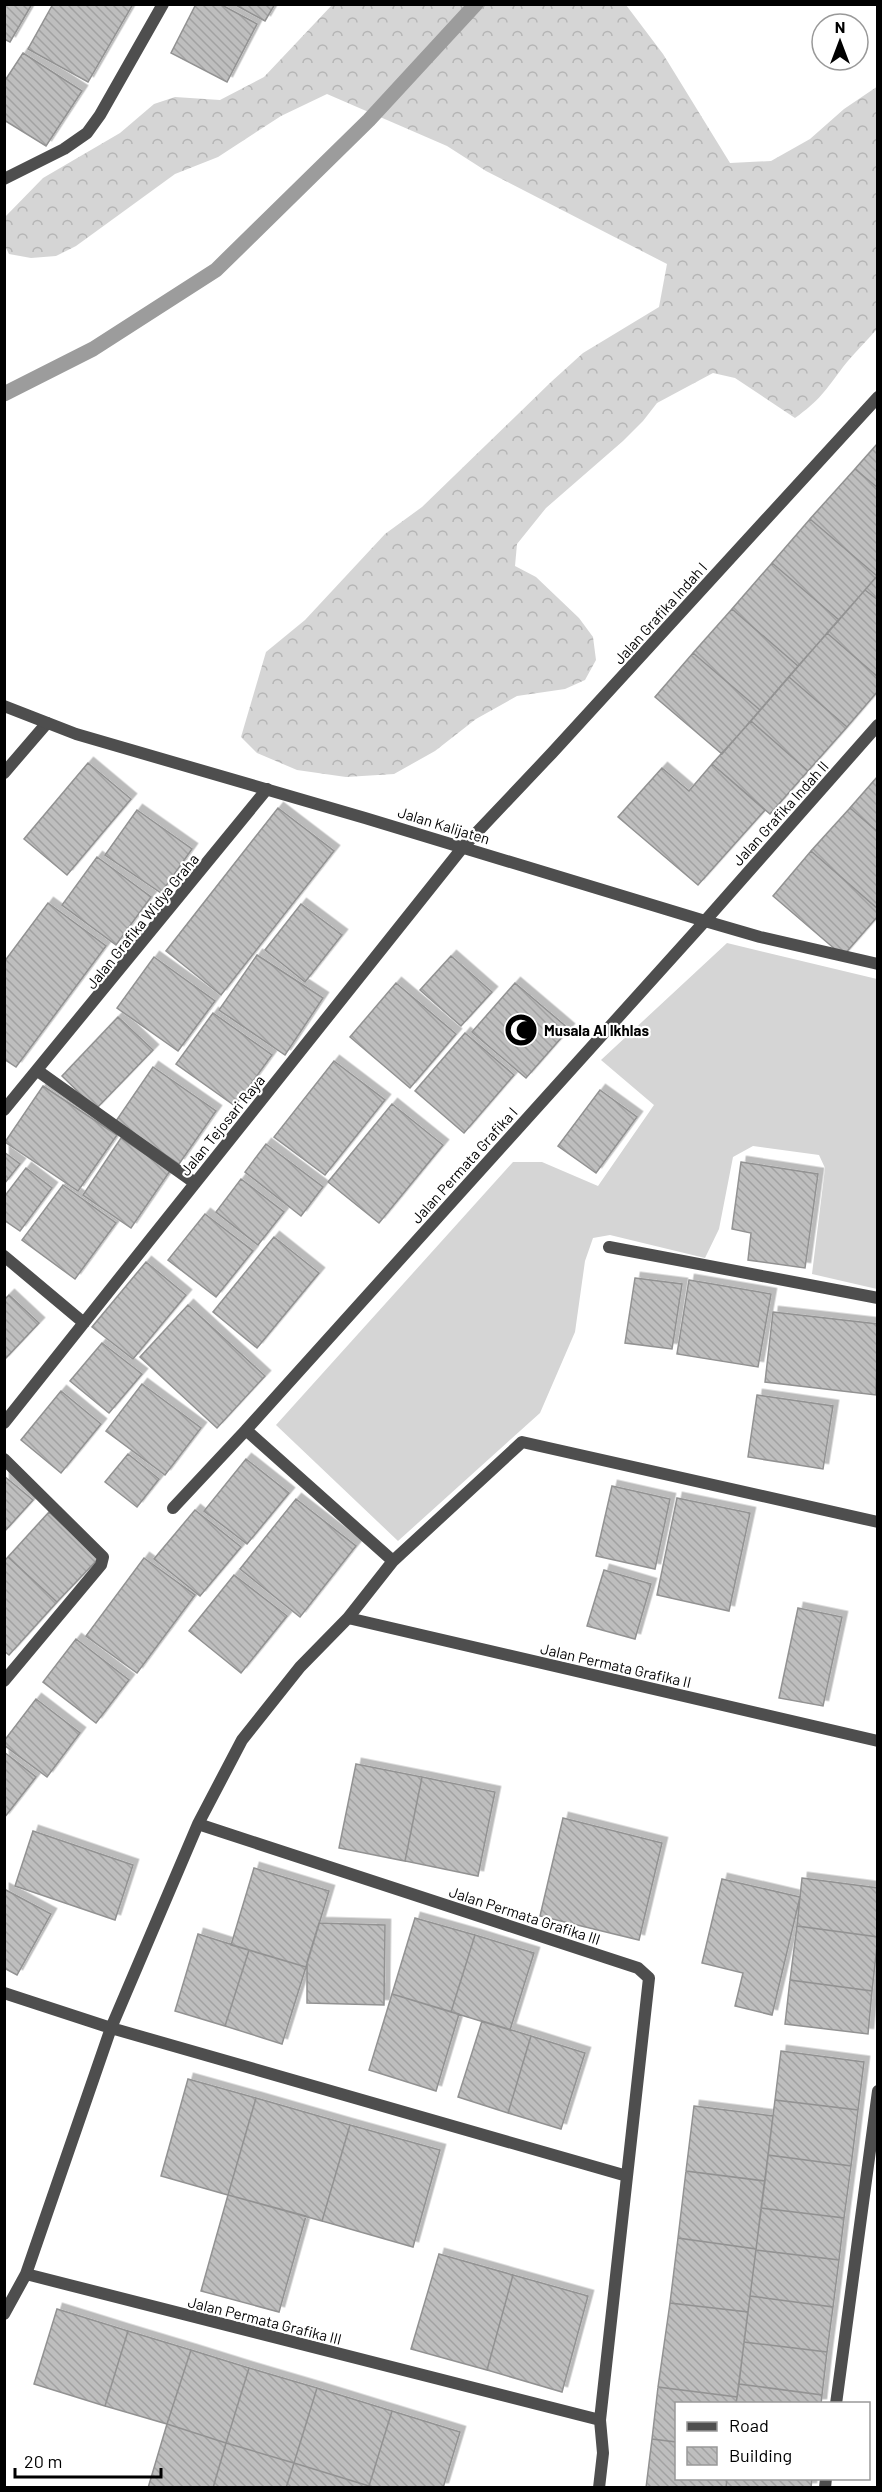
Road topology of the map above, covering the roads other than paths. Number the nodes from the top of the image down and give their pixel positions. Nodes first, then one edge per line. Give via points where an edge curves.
1 (163, 4) edge
2 (4, 179) edge
3 (878, 397) edge
4 (4, 706) edge
5 (47, 723) junction
6 (878, 725) edge
7 (4, 773) edge
8 (267, 789) junction
9 (463, 847) junction
10 (705, 921) junction
11 (878, 964) edge
12 (39, 1071) junction
13 (4, 1110) edge
14 (195, 1184) junction
15 (609, 1247) dead end
16 (4, 1256) edge
17 (878, 1298) edge
18 (84, 1323) junction
19 (5, 1420) edge
20 (246, 1430) junction
21 (4, 1460) edge
22 (173, 1508) dead end
23 (878, 1521) edge
24 (393, 1561) junction
25 (348, 1618) junction
26 (4, 1682) edge
27 (878, 1742) edge
28 (198, 1824) junction
29 (4, 1993) edge
30 (111, 2028) junction
31 (878, 2091) edge
32 (627, 2176) junction
33 (26, 2274) junction
34 (4, 2314) edge
35 (836, 2402) edge
36 (600, 2420) junction
37 (599, 2487) edge

1 - 2 street via 87,133
3 - 9 street, Jalan Grafika Indah I
4 - 5 street, Jalan Kalijaten
5 - 7 street
5 - 8 street, Jalan Kalijaten
6 - 10 street, Jalan Grafika Indah II
8 - 9 street, Jalan Kalijaten
8 - 12 street, Jalan Grafika Widya Graha
9 - 10 street, Jalan Kalijaten
9 - 14 street, Jalan Tejosari Raya
10 - 11 street, Jalan Kalijaten
10 - 20 street, Jalan Permata Grafika I
12 - 13 street, Jalan Grafika Widya Graha
12 - 14 street
14 - 18 street, Jalan Tejosari Raya
15 - 17 street
16 - 18 street
18 - 19 street, Jalan Tejosari Raya
20 - 22 street, Jalan Permata Grafika I
20 - 24 street
21 - 26 street via 103,1557 101,1565
23 - 24 street via 522,1442
24 - 25 street
25 - 27 street, Jalan Permata Grafika II
25 - 28 street via 300,1667 242,1740
28 - 30 street
28 - 32 street, Jalan Permata Grafika III via 638,1968 650,1978 650,1988
29 - 30 street
30 - 32 street
30 - 33 street
31 - 35 street
32 - 36 street, Jalan Permata Grafika III
33 - 34 street
33 - 36 street, Jalan Permata Grafika III
36 - 37 street, Jalan Permata Grafika III via 603,2452

